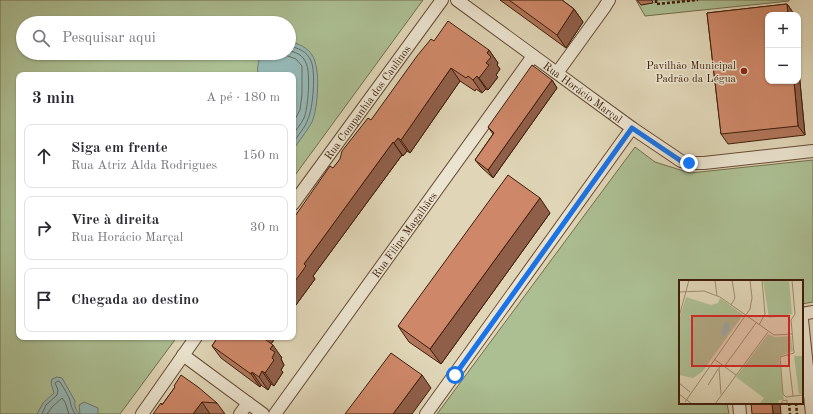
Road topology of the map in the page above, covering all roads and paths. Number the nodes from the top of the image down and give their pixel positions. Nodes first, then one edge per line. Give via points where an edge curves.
1 (442, 0) edge
2 (457, 0) edge
3 (609, 0) edge
4 (656, 0) edge
5 (698, 0) edge
6 (533, 56) junction
7 (557, 73) junction
8 (632, 128) junction
9 (813, 151) edge
10 (296, 200) edge
11 (813, 312) edge
12 (803, 314) edge
13 (803, 329) edge
14 (194, 340) edge
15 (184, 355) junction
16 (248, 403) junction
17 (739, 404) edge
18 (789, 404) edge
19 (796, 404) edge
20 (142, 414) edge
21 (240, 414) edge
22 (264, 414) edge
23 (275, 414) edge
24 (426, 414) edge
25 (740, 414) edge
26 (790, 414) edge
27 (797, 414) edge
28 (812, 414) edge

1 - 10 street, Rua Companhia dos Caulinos
2 - 6 street, Rua Horácio Marçal
3 - 7 street
4 - 5 path via 656,4
6 - 7 street, Rua Horácio Marçal
6 - 23 street, Rua Filipe Magalhães
7 - 8 street, Rua Horácio Marçal
8 - 9 street, Rua Horácio Marçal via 681,161 689,163
8 - 24 street
11 - 12 street
13 - 28 street
14 - 15 street
15 - 16 street
15 - 20 street
16 - 21 street
16 - 22 street
17 - 25 street
18 - 26 path
19 - 27 path

